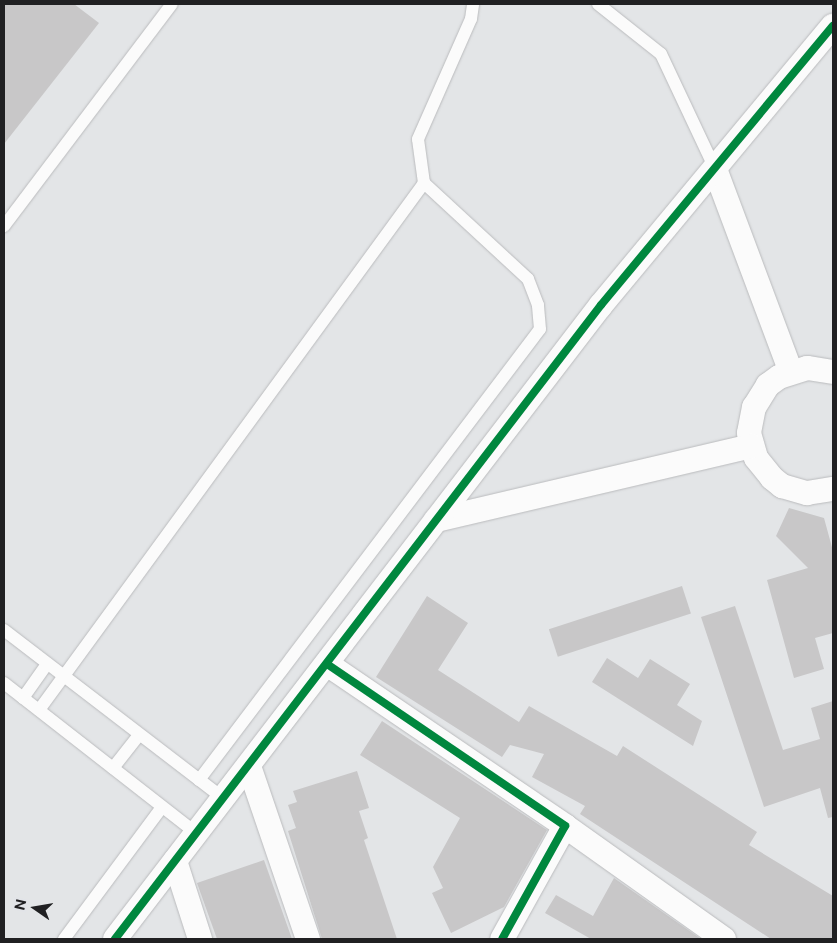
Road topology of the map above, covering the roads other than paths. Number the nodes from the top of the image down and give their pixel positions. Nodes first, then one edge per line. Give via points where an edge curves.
1 (172, 4) edge
2 (473, 4) edge
3 (598, 4) edge
4 (833, 26) edge
5 (715, 169) junction
6 (424, 183) junction
7 (4, 226) edge
8 (791, 372) junction
9 (833, 372) edge
10 (751, 446) junction
11 (833, 489) edge
12 (436, 520) junction
13 (4, 630) edge
14 (47, 664) junction
15 (327, 664) junction
16 (64, 677) junction
17 (4, 683) edge
18 (23, 698) junction
19 (39, 710) junction
20 (139, 735) junction
21 (249, 766) junction
22 (113, 768) junction
23 (199, 780) junction
24 (224, 799) junction
25 (162, 807) junction
26 (565, 826) junction
27 (197, 834) junction
28 (175, 861) junction
29 (64, 939) edge
30 (115, 939) edge
31 (200, 939) edge
32 (308, 939) edge
33 (502, 939) edge
34 (724, 939) edge

1 - 7 lane
2 - 6 lane via 471,19 418,139
3 - 5 lane via 661,54
4 - 5 street
5 - 8 street
5 - 12 street via 600,305
6 - 16 lane
6 - 23 lane via 528,279 538,305 540,329
8 - 9 street via 807,368
8 - 10 street via 768,386 757,401 750,420
10 - 11 street via 763,469 782,486 807,493
10 - 12 street
12 - 15 street
13 - 14 lane
14 - 16 lane
14 - 18 lane
15 - 21 street
15 - 26 street
16 - 19 lane
16 - 20 lane
17 - 18 lane
18 - 19 lane
19 - 22 lane
20 - 22 lane
20 - 23 lane
21 - 24 street
21 - 32 street
22 - 25 lane
23 - 24 lane
24 - 27 street
25 - 27 lane
25 - 29 lane
26 - 33 street
26 - 34 street
27 - 28 street
28 - 30 street
28 - 31 street

